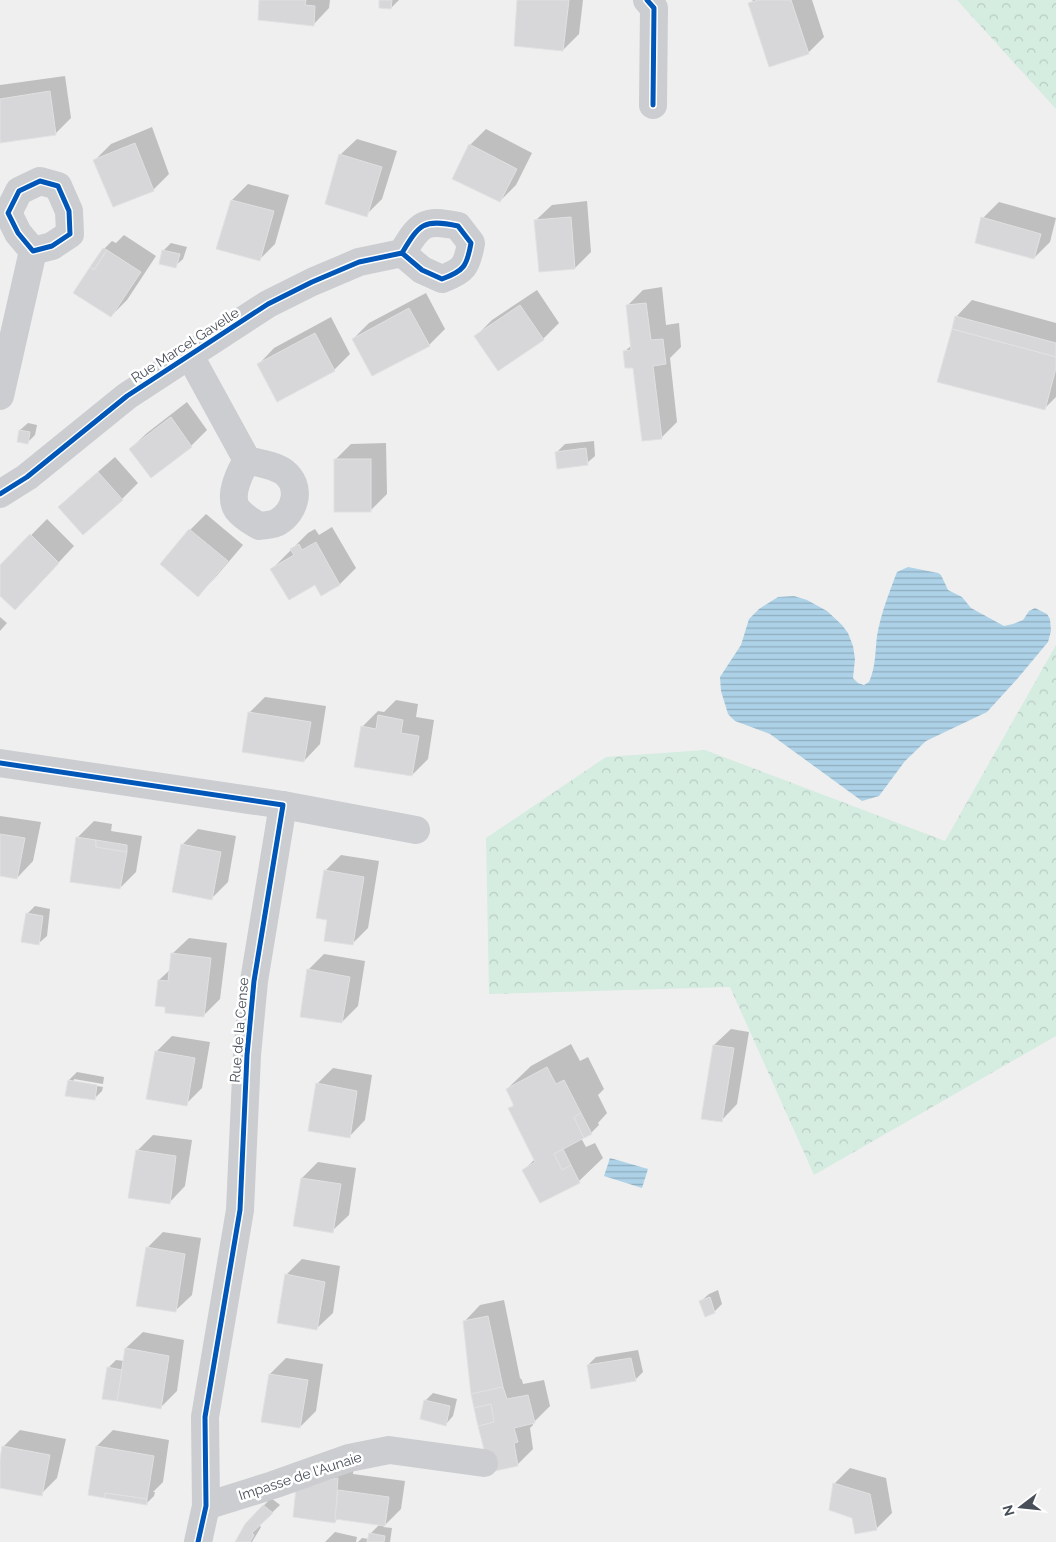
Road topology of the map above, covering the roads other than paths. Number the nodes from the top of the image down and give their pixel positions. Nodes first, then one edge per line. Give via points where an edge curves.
1 (647, 0) edge
2 (653, 105) dead end
3 (33, 251) dead end
4 (402, 253) dead end
5 (190, 356) junction
6 (0, 396) edge
7 (247, 460) dead end
8 (0, 494) edge
9 (0, 763) edge
10 (283, 805) junction
11 (416, 830) dead end
12 (484, 1463) dead end
13 (206, 1506) junction
14 (198, 1542) edge

1 - 2 street via 654,8
3 - 6 street
4 - 5 street, Rue Marcel Gavelle via 359,262 312,282 268,304
5 - 7 street
5 - 8 street, Rue Marcel Gavelle via 127,396 27,477
9 - 10 street
10 - 11 street
10 - 13 street, Rue de la Cense via 254,982 247,1055 240,1210 205,1417
12 - 13 street, Impasse de l'Aunaie via 389,1450 349,1458
13 - 14 street, Rue de la Cense

